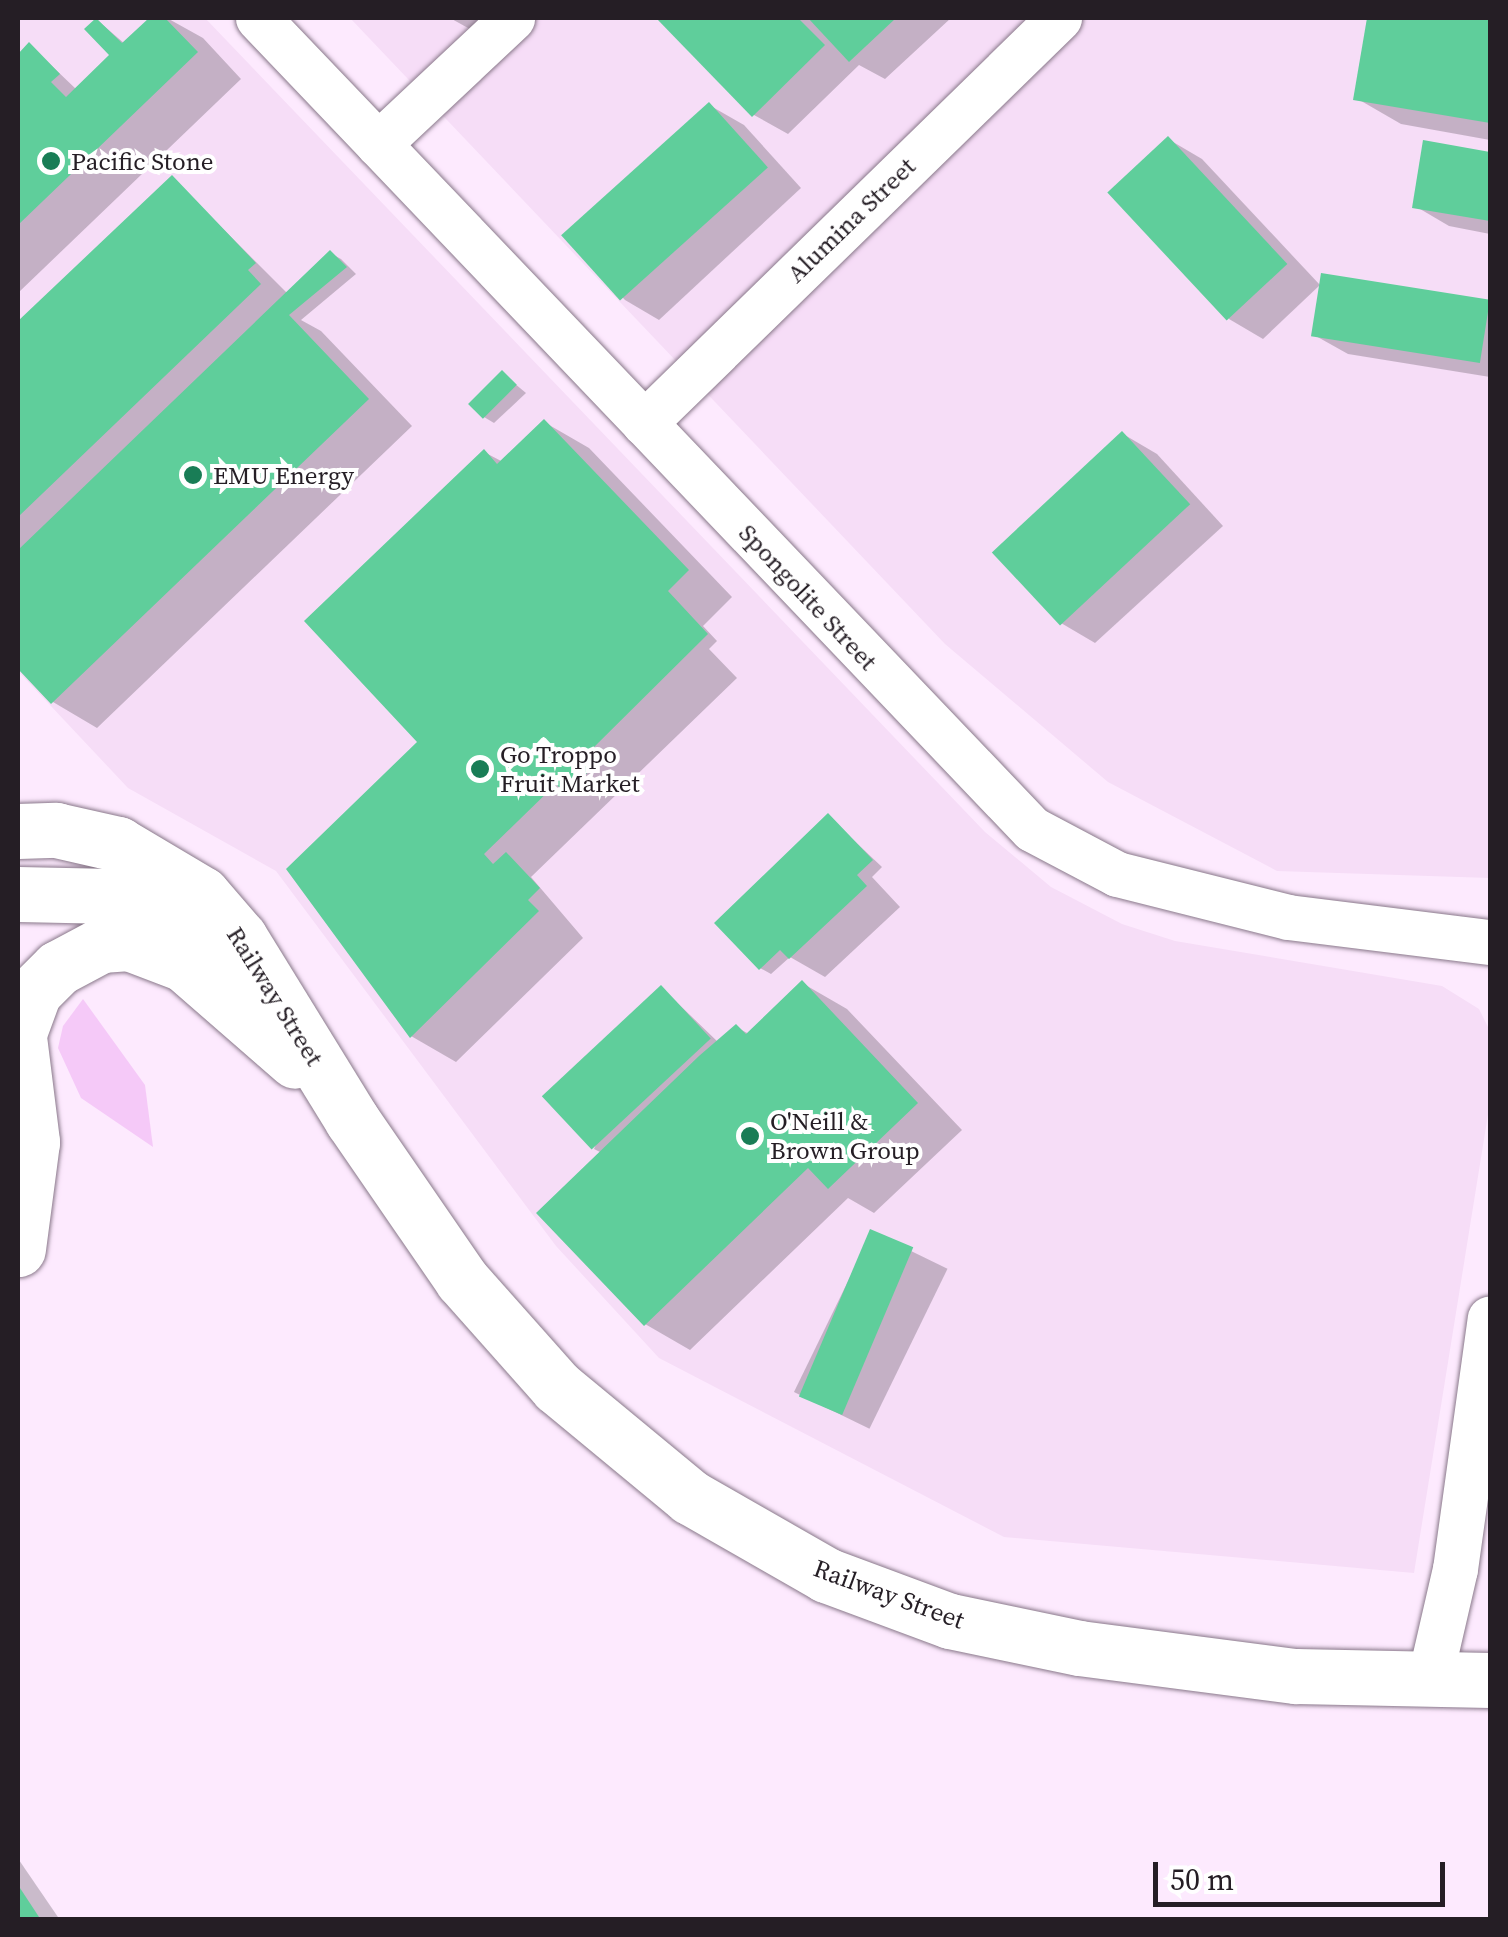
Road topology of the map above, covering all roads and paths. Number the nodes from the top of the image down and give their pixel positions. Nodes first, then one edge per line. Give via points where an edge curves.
1 (258, 18) edge
2 (512, 18) edge
3 (1059, 18) edge
4 (378, 144) junction
5 (644, 423) junction
6 (18, 809) edge
7 (18, 831) edge
8 (73, 833) junction
9 (18, 894) edge
10 (1490, 942) edge
11 (18, 1031) edge
12 (287, 1052) junction
13 (352, 1120) junction
14 (18, 1249) edge
15 (1490, 1318) edge
16 (1430, 1677) junction
17 (1490, 1680) edge

1 - 4 street, Spongolite Street
2 - 4 street
3 - 5 street, Alumina Street
4 - 5 street, Spongolite Street
5 - 10 street, Spongolite Street via 1032,829 1117,874 1288,917
6 - 8 main road
7 - 8 main road, Railway Street
8 - 13 main road, Railway Street via 154,860 217,909
9 - 12 main road, Railway Street via 94,892 159,912 222,964
11 - 12 main road, Railway Street via 34,992 58,968 101,945 129,943 184,964
11 - 14 main road via 32,1142
12 - 13 main road, Railway Street
13 - 16 main road, Railway Street via 462,1280 558,1387 690,1496 826,1576 950,1621 1079,1648 1296,1676
15 - 16 street via 1456,1568
16 - 17 main road, Railway Street

